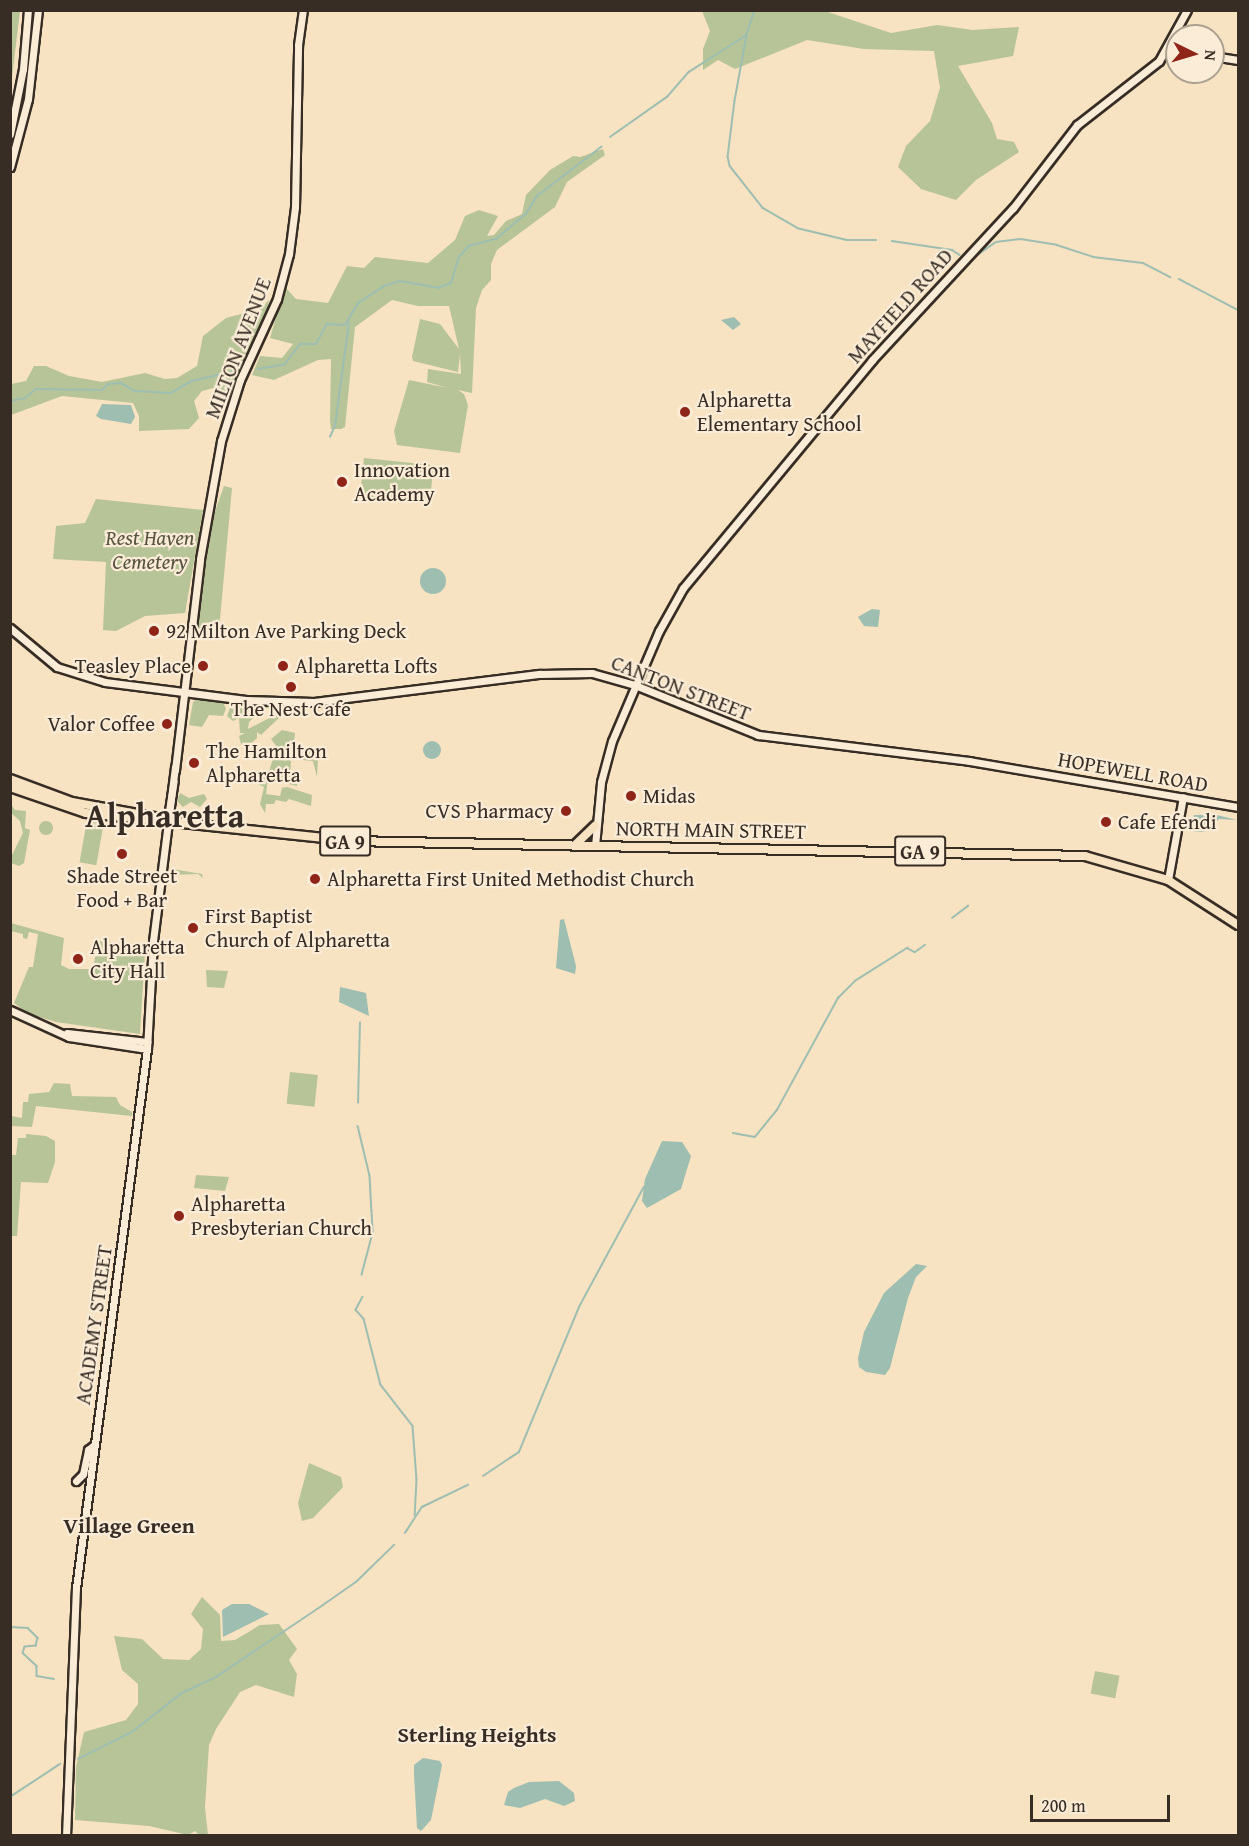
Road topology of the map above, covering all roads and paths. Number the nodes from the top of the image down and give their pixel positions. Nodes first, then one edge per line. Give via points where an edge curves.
1 (28, 10) edge
2 (38, 10) edge
3 (303, 10) edge
4 (1187, 10) edge
5 (1181, 24) edge
6 (1165, 52) edge
7 (10, 134) edge
8 (10, 166) edge
9 (10, 628) edge
10 (635, 685) junction
11 (184, 692) junction
12 (1022, 769) joint
13 (10, 779) edge
14 (10, 787) edge
15 (1183, 797) junction
16 (1239, 807) edge
17 (167, 820) junction
18 (595, 826) junction
19 (574, 846) junction
20 (595, 846) junction
21 (1168, 880) junction
22 (1239, 925) edge
23 (10, 1011) edge
24 (148, 1046) junction
25 (94, 1445) junction
26 (76, 1481) dead end
27 (66, 1836) edge

1 - 7 street via 23,69
2 - 8 street via 28,99
3 - 11 street, MILTON AVENUE via 295,207 289,254 277,299 240,380 221,441 200,559
4 - 5 street, MAYFIELD ROAD
6 - 10 street, MAYFIELD ROAD via 1152,68 1077,125 1013,208 872,360 683,588
9 - 11 street, CANTON STREET via 46,660 74,675
10 - 11 street, CANTON STREET via 601,674 567,672 328,702 261,702
10 - 12 street, CANTON STREET via 758,735
10 - 18 street, MAYFIELD ROAD via 605,763
11 - 17 street, MILTON AVENUE via 172,810
12 - 15 street, HOPEWELL ROAD
13 - 17 main road, GA 9 via 72,802
14 - 17 main road, GA 9 via 86,813
15 - 16 street, HOPEWELL ROAD
15 - 21 street
17 - 19 main road, NORTH MAIN STREET / GA 9 via 351,842
17 - 24 street, ACADEMY STREET via 153,941
18 - 19 main road
18 - 20 street, MAYFIELD ROAD
19 - 20 main road, NORTH MAIN STREET / GA 9
20 - 21 main road, NORTH MAIN STREET / GA 9 via 1067,854 1117,862
21 - 22 main road, NORTH MAIN STREET / GA 9
23 - 24 street via 69,1037
24 - 25 street, ACADEMY STREET
25 - 26 street via 88,1450 83,1474
25 - 27 street, ACADEMY STREET via 73,1622

